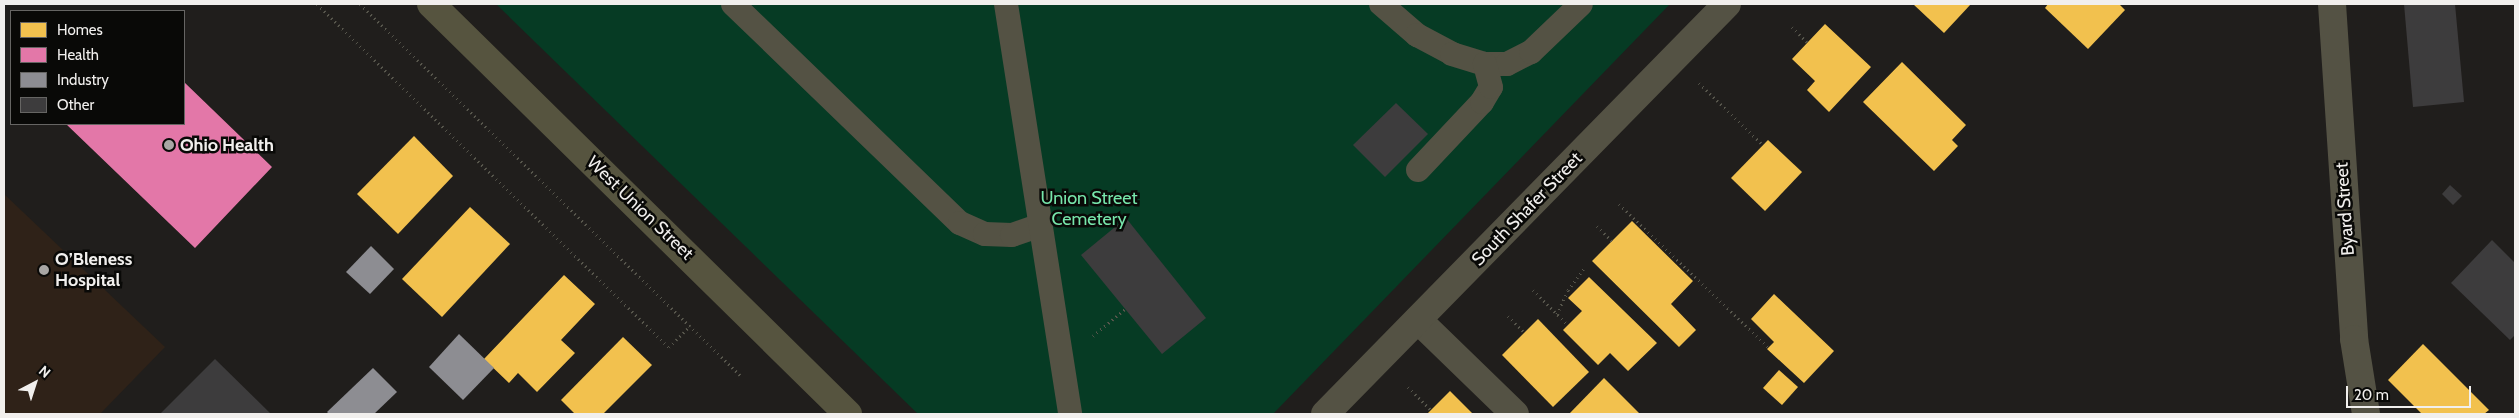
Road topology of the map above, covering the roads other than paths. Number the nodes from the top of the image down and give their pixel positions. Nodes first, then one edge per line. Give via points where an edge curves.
1 (431, 4) edge
2 (733, 4) edge
3 (1006, 4) edge
4 (1381, 4) edge
5 (1580, 4) edge
6 (1728, 4) edge
7 (2332, 4) edge
8 (1485, 64) junction
9 (1418, 170) dead end
10 (1038, 226) junction
11 (1418, 320) junction
12 (848, 414) edge
13 (1070, 414) edge
14 (1325, 414) edge
15 (1515, 414) edge
16 (2366, 414) edge

1 - 12 main road, West Union Street
2 - 10 lane via 960,223 985,234 1012,235
3 - 10 lane
4 - 8 lane via 1417,36 1452,54
5 - 8 lane via 1530,52 1507,64
6 - 11 street, South Shafer Street
7 - 16 street, Byard Street via 2354,339
8 - 9 lane via 1491,88 1482,102
10 - 13 lane
11 - 14 street, South Shafer Street
11 - 15 street

